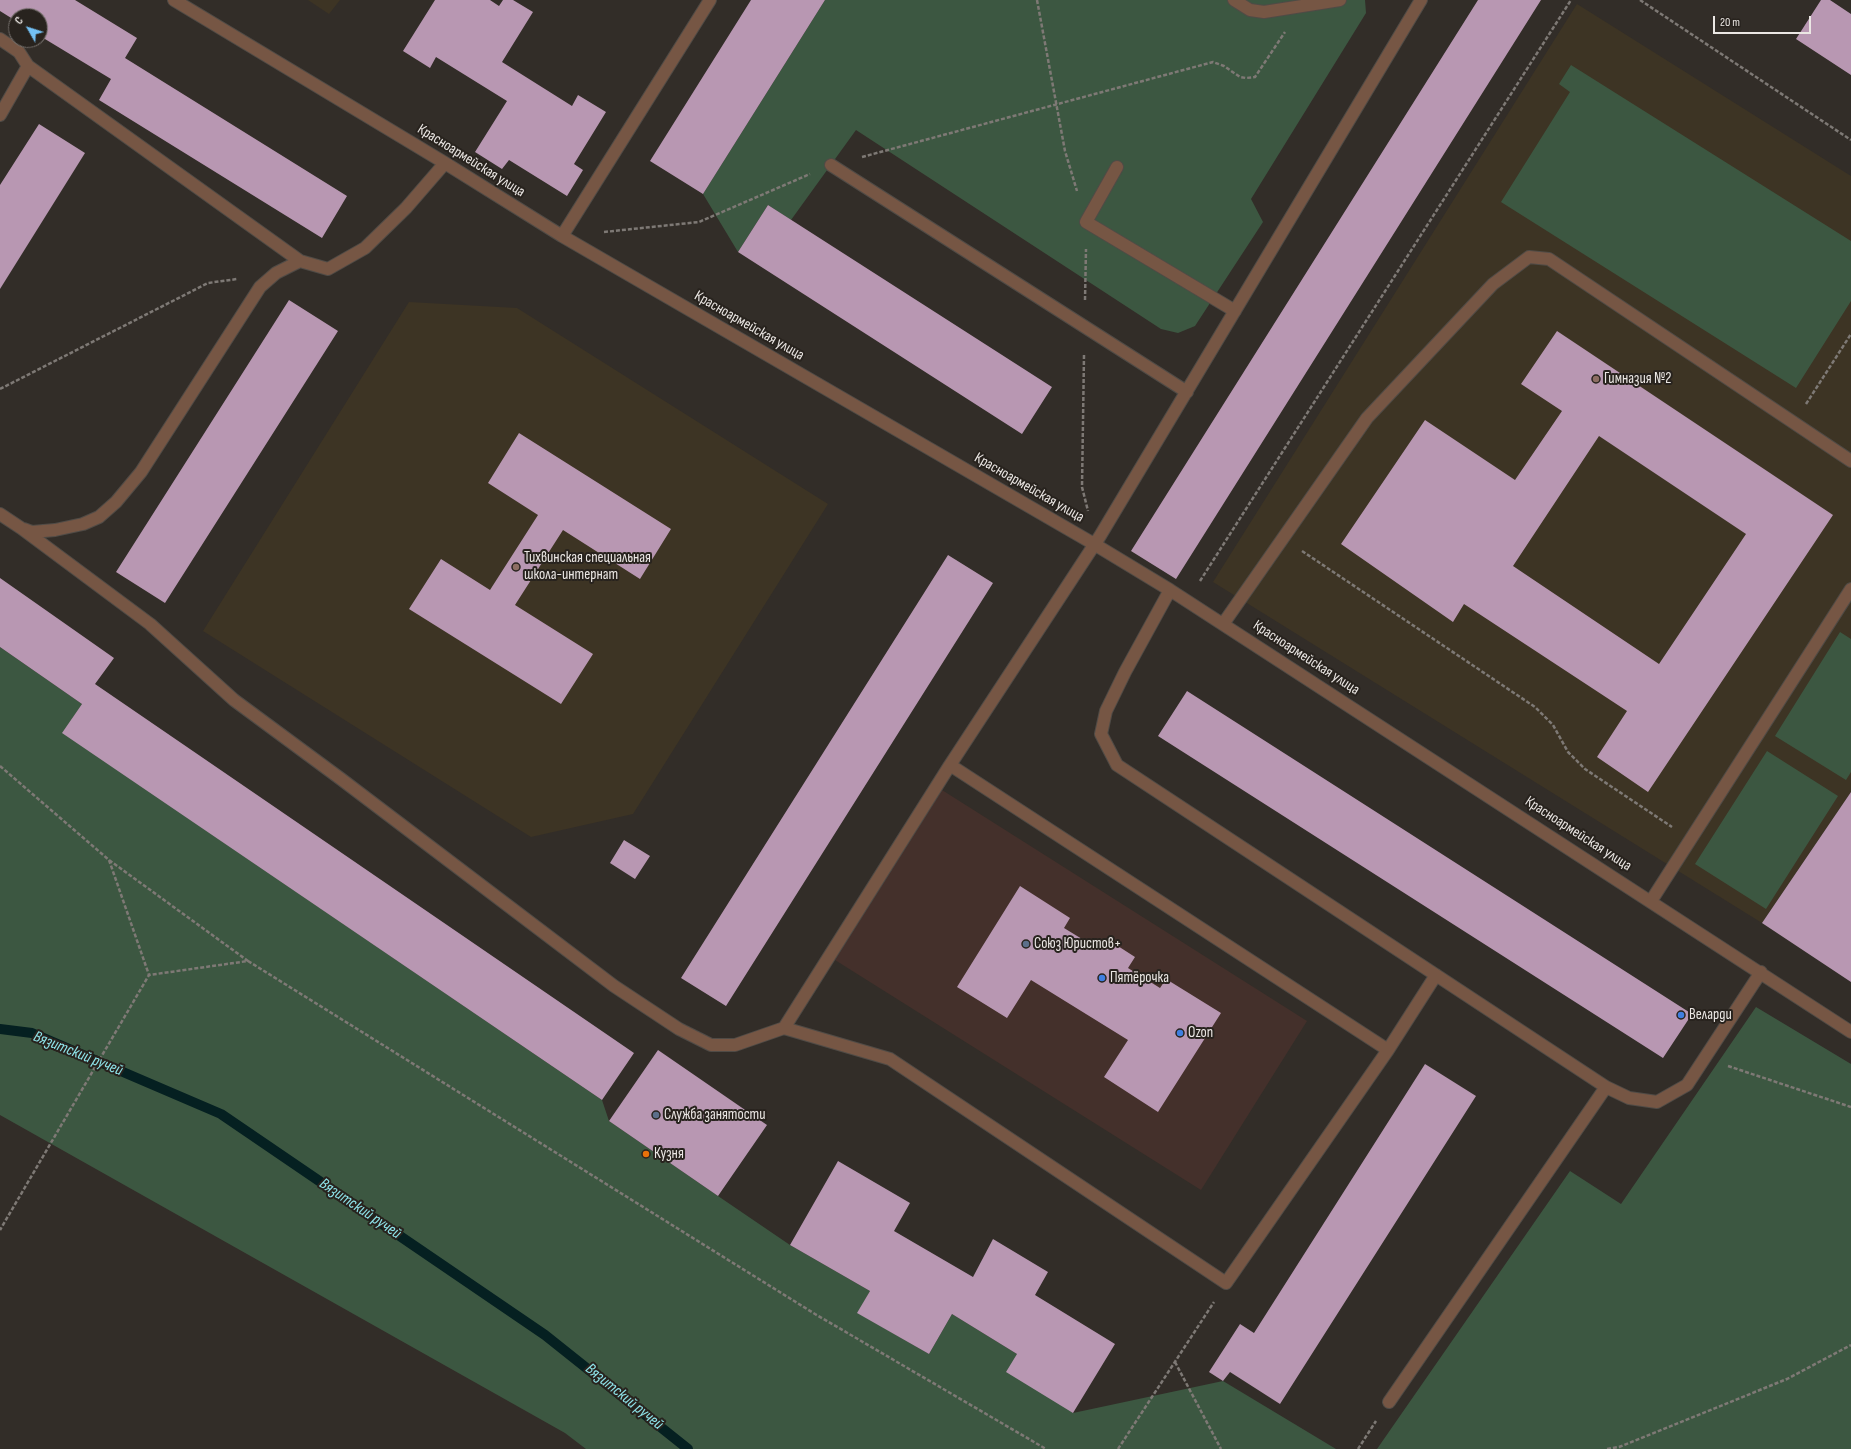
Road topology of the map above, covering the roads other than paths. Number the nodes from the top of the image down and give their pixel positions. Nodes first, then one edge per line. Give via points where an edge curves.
1 (174, 0) edge
2 (710, 0) edge
3 (1234, 0) edge
4 (1340, 0) edge
5 (1421, 0) edge
6 (0, 39) edge
7 (28, 66) junction
8 (0, 115) edge
9 (445, 163) junction
10 (831, 165) road end
11 (1117, 167) dead end
12 (562, 236) junction
13 (300, 261) junction
14 (1235, 311) junction
15 (1187, 392) junction
16 (1851, 461) edge
17 (0, 514) edge
18 (21, 528) junction
19 (1097, 540) junction
20 (1170, 590) junction
21 (1851, 590) edge
22 (1224, 624) junction
23 (950, 765) junction
24 (1651, 901) junction
25 (1761, 972) junction
26 (1436, 976) junction
27 (784, 1028) junction
28 (1851, 1032) edge
29 (1388, 1050) junction
30 (1606, 1087) junction
31 (1389, 1402) road end

1 - 9 street, Красноармейская улица
2 - 12 street
3 - 4 street via 1250,10 1264,12
5 - 14 street
6 - 7 street via 18,52
7 - 8 street
7 - 13 street
9 - 12 street, Красноармейская улица
9 - 13 street via 406,208 365,248 328,269
10 - 15 street
11 - 14 street via 1086,222
12 - 19 street, Красноармейская улица
13 - 18 street via 276,273 260,287 141,472 116,502 99,517 83,524 32,532
14 - 15 street
15 - 19 street
16 - 22 street via 1549,260 1529,257 1493,284 1367,418
17 - 18 street
18 - 27 street via 150,624 234,700 348,783 614,986 679,1029 711,1045 735,1044
19 - 20 street, Красноармейская улица
19 - 23 street
20 - 22 street, Красноармейская улица
20 - 26 street via 1106,711 1101,734 1117,765
21 - 24 street
22 - 24 street, Красноармейская улица
23 - 27 street
23 - 29 street
24 - 25 street, Красноармейская улица
25 - 28 street, Красноармейская улица
25 - 30 street via 1687,1085 1657,1102 1629,1098
26 - 29 street
26 - 30 street
27 - 29 street via 890,1060 1226,1283
30 - 31 street

